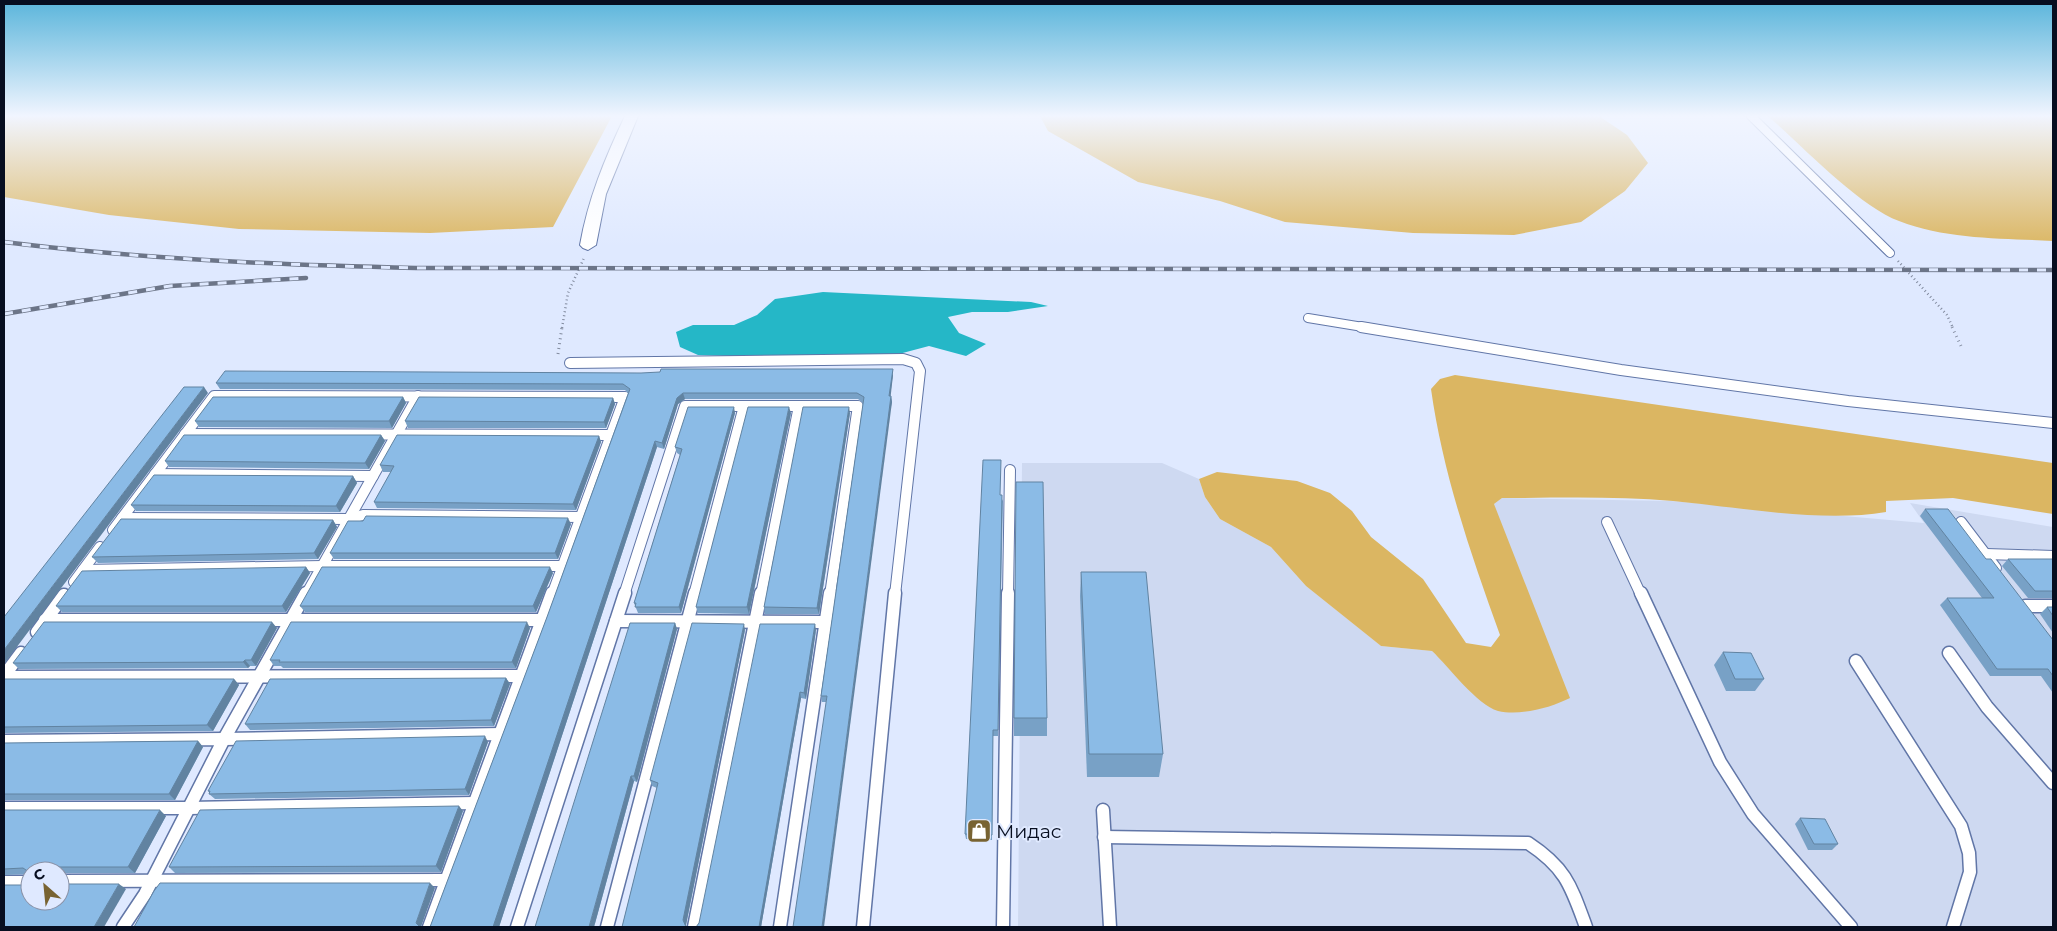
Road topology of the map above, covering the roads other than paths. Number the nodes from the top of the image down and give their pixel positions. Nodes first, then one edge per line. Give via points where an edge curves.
1 (611, 159) edge
2 (1796, 159) edge
3 (588, 245) road end
4 (1890, 253) road end
5 (1308, 318) dead end
6 (570, 363) road end
7 (418, 396) junction
8 (744, 406) junction
9 (799, 406) junction
10 (2053, 423) edge
11 (185, 434) junction
12 (397, 435) junction
13 (611, 435) junction
14 (1010, 470) dead end
15 (155, 474) junction
16 (373, 476) junction
17 (581, 517) junction
18 (122, 518) junction
19 (349, 519) junction
20 (1607, 522) dead end
21 (1961, 522) edge
22 (1986, 554) junction
23 (2053, 556) edge
24 (322, 566) junction
25 (562, 566) junction
26 (83, 570) junction
27 (2002, 576) edge
28 (2053, 606) edge
29 (292, 619) junction
30 (45, 620) junction
31 (543, 620) junction
32 (616, 621) junction
33 (689, 621) junction
34 (756, 622) junction
35 (825, 622) junction
36 (2036, 622) edge
37 (1949, 653) dead end
38 (1856, 661) dead end
39 (4, 676) edge
40 (260, 676) junction
41 (522, 676) junction
42 (501, 734) junction
43 (224, 739) junction
44 (4, 741) edge
45 (2053, 783) edge
46 (475, 803) junction
47 (4, 808) edge
48 (189, 808) junction
49 (1103, 810) dead end
50 (1104, 837) junction
51 (152, 880) junction
52 (447, 880) junction
53 (70, 881) edge
54 (4, 882) edge
55 (20, 882) edge
56 (124, 927) edge
57 (429, 927) edge
58 (517, 927) edge
59 (607, 927) edge
60 (694, 927) edge
61 (780, 927) edge
62 (863, 927) edge
63 (1003, 927) edge
64 (1110, 927) edge
65 (1586, 927) edge
66 (1851, 927) edge
67 (1953, 927) edge

1 - 3 street via 592,215
2 - 4 lane
5 - 10 lane via 1621,370 1848,401
6 - 62 lane via 904,358 916,363 920,371
7 - 11 lane via 214,396
7 - 12 lane
7 - 13 lane via 625,397
8 - 9 lane
8 - 32 lane via 685,406
8 - 33 lane
9 - 34 lane
9 - 35 lane via 858,406
11 - 12 lane
11 - 15 lane
12 - 13 lane
12 - 16 lane
13 - 17 lane
14 - 63 lane
15 - 16 lane
15 - 18 lane
16 - 19 lane
17 - 19 lane via 363,515
17 - 25 lane
18 - 19 lane
18 - 26 lane
19 - 24 lane
20 - 66 lane via 1720,762 1753,814
21 - 22 lane
22 - 23 lane
22 - 27 lane
24 - 25 lane
24 - 26 lane
24 - 29 lane
25 - 31 lane
26 - 30 lane
28 - 36 lane via 2022,602
29 - 30 lane
29 - 31 lane
29 - 40 lane
30 - 39 lane
31 - 41 lane
32 - 33 lane
32 - 58 lane
33 - 34 lane
33 - 59 lane
34 - 35 lane
34 - 60 lane
35 - 61 lane
37 - 45 lane via 1988,707
38 - 67 lane via 1961,826 1969,853 1970,872
39 - 40 lane
40 - 41 lane
40 - 43 lane
41 - 42 lane
42 - 43 lane
42 - 46 lane
43 - 44 lane
43 - 48 lane
46 - 48 lane
46 - 52 lane
47 - 48 lane
48 - 51 lane
49 - 50 lane
50 - 64 lane
50 - 65 lane via 1528,843 1547,854 1566,873
51 - 52 lane
51 - 53 lane
51 - 56 lane
52 - 57 lane
54 - 55 lane

